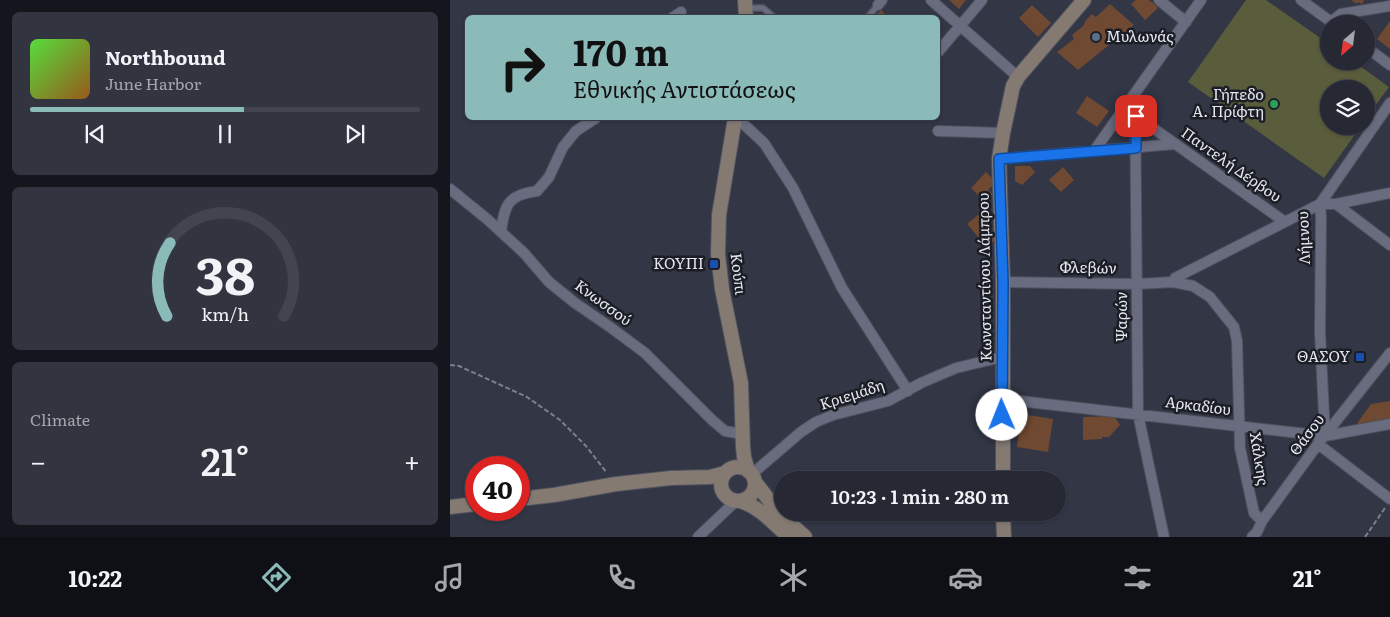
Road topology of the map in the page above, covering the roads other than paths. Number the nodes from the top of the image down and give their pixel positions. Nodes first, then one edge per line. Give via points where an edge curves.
1 (931, 0) edge
2 (982, 0) edge
3 (1084, 0) edge
4 (1160, 0) edge
5 (1201, 0) edge
6 (1301, 0) edge
7 (880, 2) edge
8 (1314, 4) edge
9 (1390, 6) edge
10 (746, 9) edge
11 (681, 12) dead end
12 (676, 15) edge
13 (771, 15) edge
14 (870, 15) edge
15 (1324, 15) edge
16 (1341, 15) edge
17 (1186, 22) junction
18 (961, 25) junction
19 (940, 50) edge
20 (1375, 53) edge
21 (1390, 64) edge
22 (1018, 77) junction
23 (1135, 94) junction
24 (1390, 103) edge
25 (1136, 116) junction
26 (593, 120) edge
27 (736, 120) edge
28 (738, 120) edge
29 (938, 131) dead end
30 (1003, 133) junction
31 (1175, 144) junction
32 (1136, 148) junction
33 (1094, 151) junction
34 (999, 159) junction
35 (450, 189) edge
36 (1390, 193) edge
37 (1320, 204) junction
38 (1336, 204) junction
39 (1285, 222) junction
40 (501, 231) junction
41 (1390, 245) edge
42 (1003, 282) junction
43 (1173, 282) junction
44 (1136, 284) junction
45 (1390, 353) edge
46 (1002, 357) junction
47 (908, 391) junction
48 (1002, 399) junction
49 (1138, 414) junction
50 (1390, 424) edge
51 (1239, 426) junction
52 (742, 434) junction
53 (1325, 436) junction
54 (1318, 444) junction
55 (1003, 471) edge
56 (728, 472) junction
57 (752, 476) junction
58 (671, 478) junction
59 (530, 498) edge
60 (733, 498) junction
61 (1388, 503) edge
62 (465, 505) edge
63 (450, 507) edge
64 (1003, 521) edge
65 (1262, 521) junction
66 (1258, 535) edge
67 (698, 537) edge
68 (789, 537) edge
69 (806, 537) edge
70 (1004, 537) edge
71 (1164, 537) edge

1 - 18 street
2 - 18 street
3 - 22 street
4 - 17 street
5 - 17 street
6 - 8 street
7 - 14 lane
8 - 15 street
9 - 16 street
10 - 13 lane via 763,8
11 - 12 street
17 - 23 street
18 - 19 street
18 - 22 street
20 - 21 street
22 - 30 street, Κωνσταντίνου Λάμπρου
23 - 25 street, Ψαρών
23 - 33 street
24 - 37 street
25 - 31 street, Παντελή Δέρβου
25 - 32 street, Ψαρών
26 - 40 street via 576,131 563,147 549,177 537,191 524,193 508,202
27 - 52 street, Κούπι via 718,244 722,288 742,383
28 - 47 street via 764,143 793,188 842,288
29 - 30 street
30 - 34 street, Κωνσταντίνου Λάμπρου
31 - 32 street
31 - 39 street, Παντελή Δέρβου
32 - 33 street
32 - 44 street, Ψαρών
33 - 34 street
34 - 42 street, Κωνσταντίνου Λάμπρου
35 - 40 street, Κνωσσού
36 - 38 street
37 - 38 street
37 - 39 street, Λήμνου
37 - 53 street, Λήμνου via 1320,332
38 - 41 street
39 - 43 street, Λήμνου via 1175,278
40 - 52 street, Κνωσσού via 548,282 645,353 726,431
42 - 44 street, Φλεβών
42 - 46 street, Κωνσταντίνου Λάμπρου
43 - 44 street, Φλεβών
43 - 51 street, Χάλκης via 1193,286 1210,297 1234,327
44 - 49 street, Ψαρών
45 - 53 street, Θάσου
46 - 47 street, Κριεμάδη via 956,368
46 - 48 street, Κωνσταντίνου Λάμπρου
47 - 57 street, Κριεμάδη via 888,401 816,422
48 - 49 street, Αρκαδίου
48 - 55 street, Κωνσταντίνου Λάμπρου
49 - 51 street, Αρκαδίου
49 - 71 street, Ψαρών
50 - 53 street, Αρκαδίου
51 - 53 street, Αρκαδίου
51 - 65 street, Χάλκης via 1240,448 1254,513
52 - 56 street via 737,455
52 - 57 street via 744,457
53 - 54 street, Θάσου
54 - 61 street
54 - 65 street, Θάσου
56 - 57 street via 739,468
56 - 58 street via 710,477
56 - 60 street via 722,483
57 - 60 street via 755,486 752,494 748,498
57 - 69 street via 779,513
58 - 59 street
58 - 60 street via 688,480
60 - 67 street
60 - 68 street via 757,509
62 - 63 street
64 - 70 street
65 - 66 street, Θάσου

